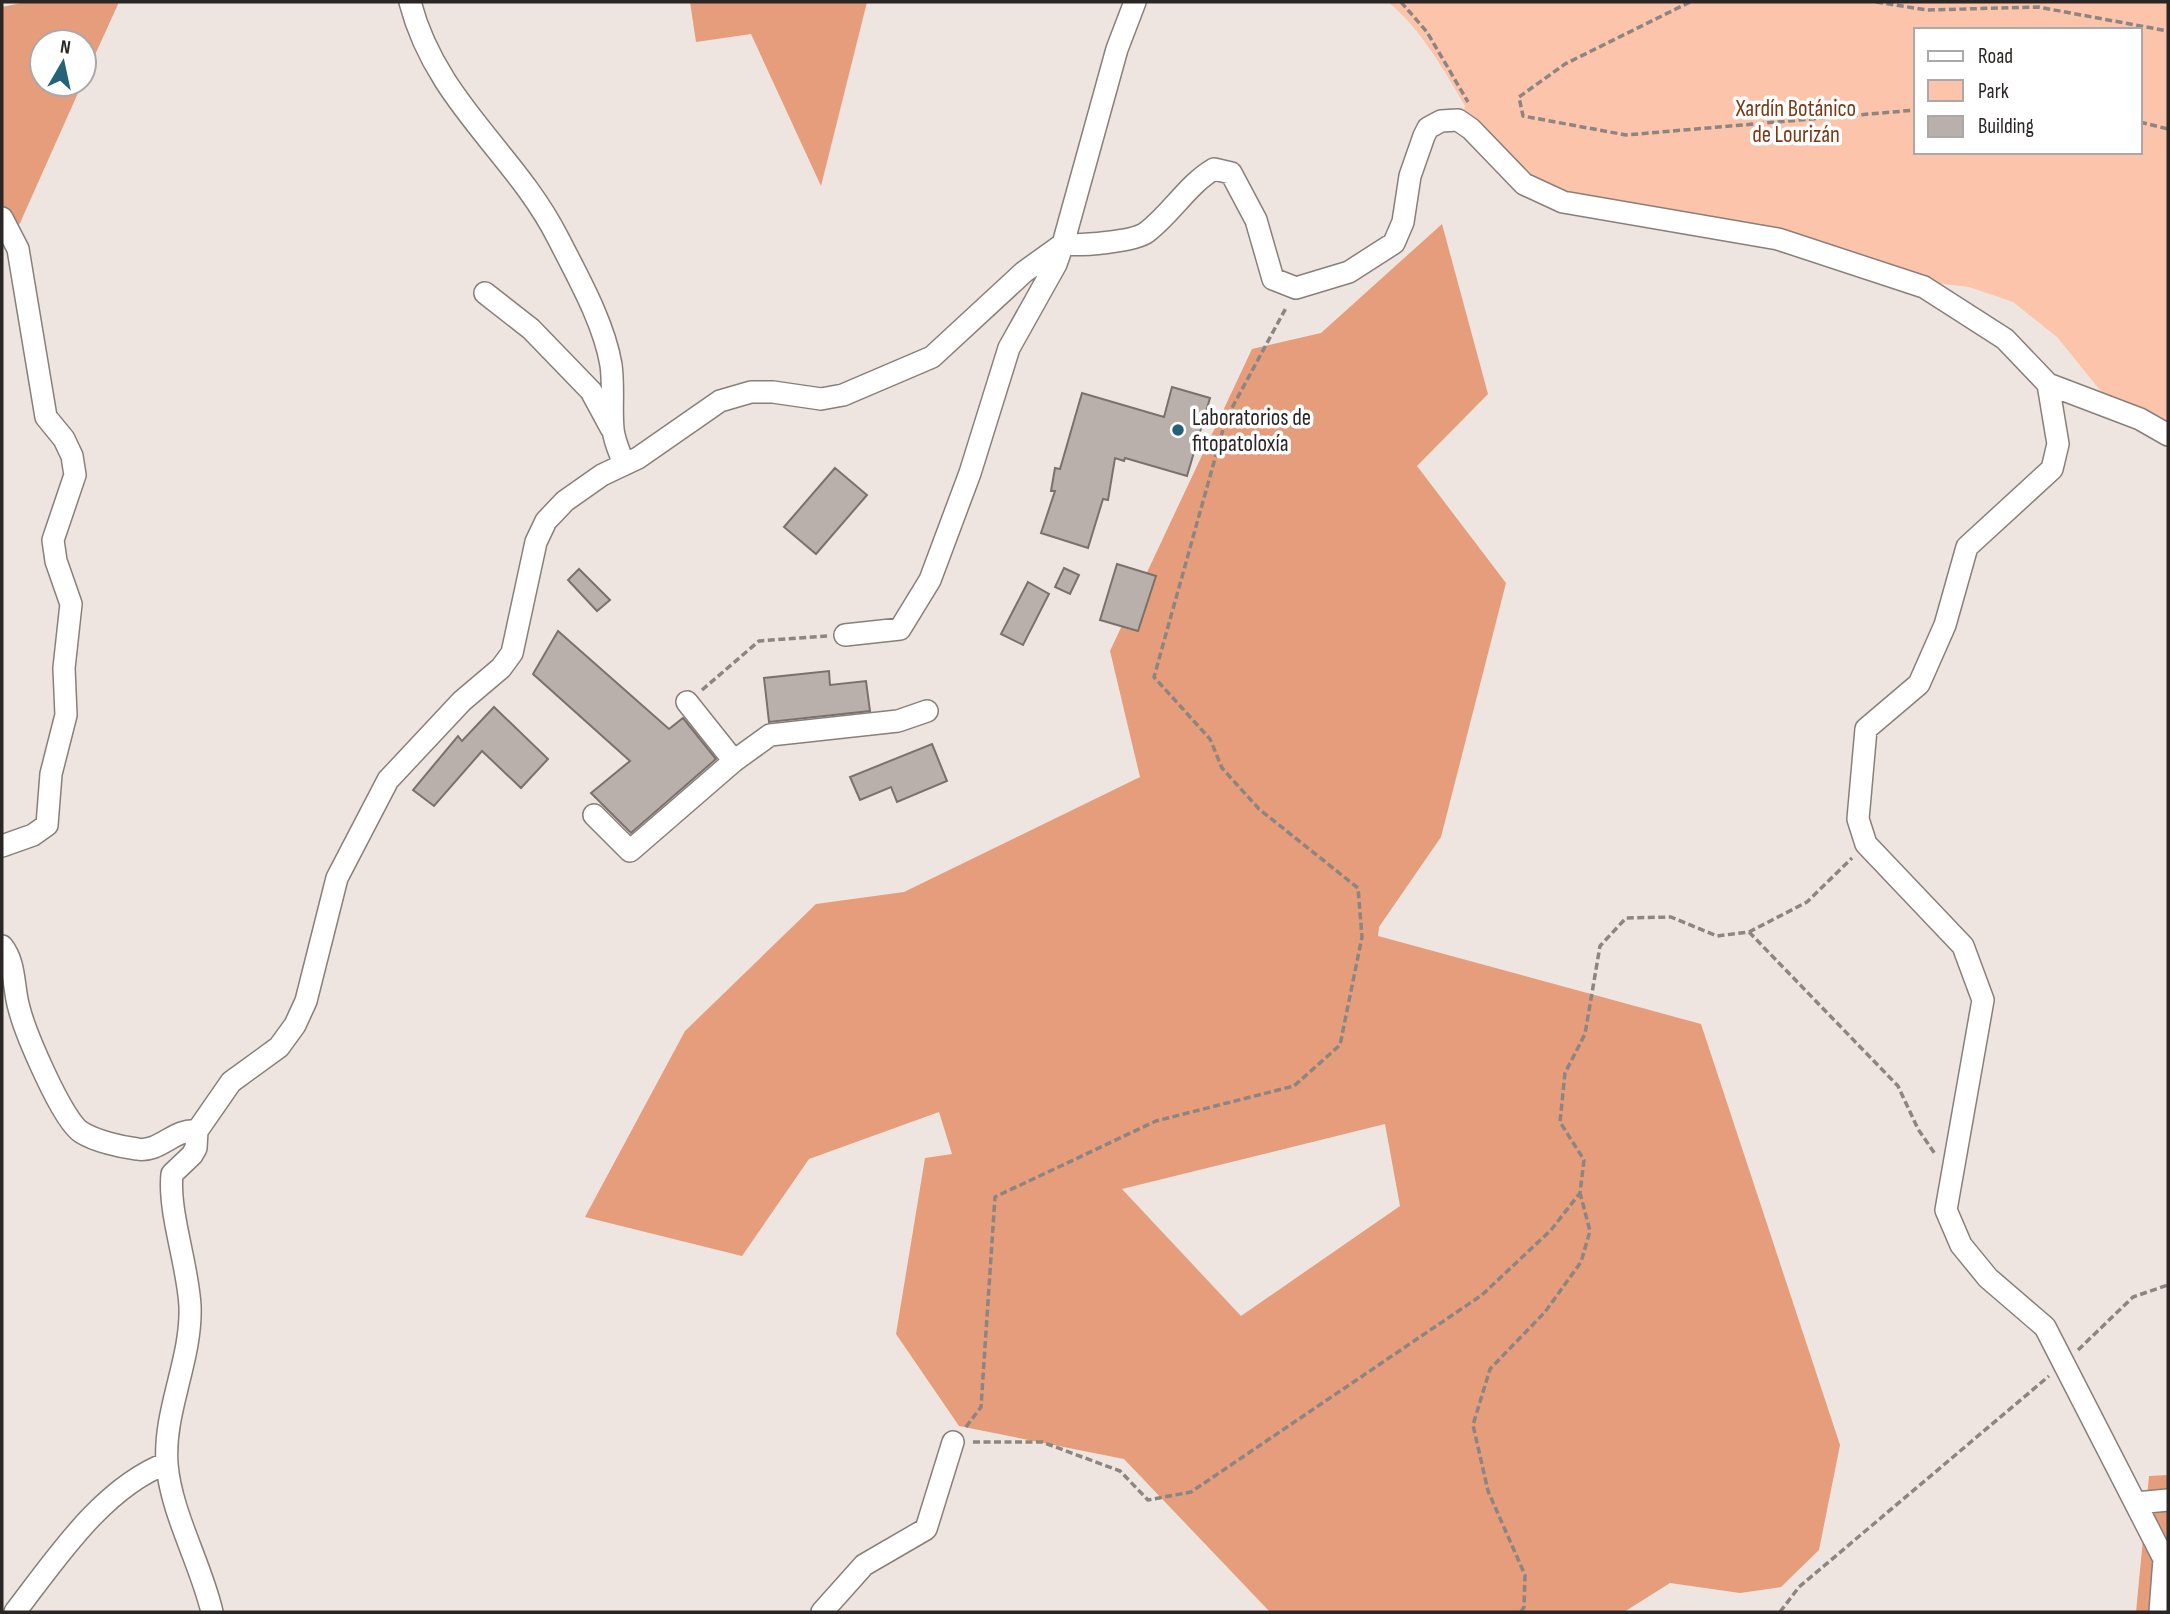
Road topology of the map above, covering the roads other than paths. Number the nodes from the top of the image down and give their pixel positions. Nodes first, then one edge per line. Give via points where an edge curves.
1 (410, 2) edge
2 (1136, 2) edge
3 (2, 218) edge
4 (1063, 244) junction
5 (485, 293) dead end
6 (2048, 384) junction
7 (613, 431) junction
8 (2168, 435) edge
9 (624, 464) junction
10 (845, 635) road end
11 (687, 702) road end
12 (927, 711) dead end
13 (734, 761) junction
14 (594, 815) dead end
15 (2, 846) edge
16 (2, 947) edge
17 (197, 1131) junction
18 (953, 1443) road end
19 (167, 1463) junction
20 (2168, 1500) edge
21 (2136, 1503) junction
22 (15, 1612) edge
23 (212, 1612) edge
24 (822, 1612) edge
25 (2160, 1612) edge

1 - 7 street via 427,49 454,98 557,235 606,345
2 - 4 street via 1117,49
3 - 15 street via 18,249 46,417 64,439 75,475 53,540 71,604 64,668 66,715 51,774 51,809 47,825
4 - 6 street via 1079,246 1145,233 1214,169 1231,173 1256,220 1273,279 1296,288 1349,272 1394,243 1403,222 1410,176 1428,128 1458,120 1524,184 1563,202 1778,239 1924,287 2005,339
4 - 9 street via 1024,272 932,357 843,395 812,398 751,392 720,401
4 - 10 street via 1009,348 930,580 900,629
5 - 7 street via 531,330 590,391
6 - 8 street via 2140,419
6 - 21 street via 2058,443 2052,469 1967,547 1945,625 1919,684 1866,729 1858,819 1866,844 1963,946 1983,1000 1946,1210 1961,1245 1988,1278 2045,1327
7 - 9 street
9 - 17 street via 565,501 546,521 536,542 512,653 388,780 337,878 306,1001 295,1025 278,1046 231,1082
11 - 13 street
12 - 13 street via 898,721 770,735
13 - 14 street via 630,851
16 - 17 street via 11,963 18,1008 30,1041 68,1119 80,1132 139,1150 183,1130
17 - 19 street via 196,1148 177,1166 171,1184 186,1266 190,1325
18 - 24 street via 926,1530 864,1565
19 - 22 street via 88,1517
19 - 23 street
20 - 21 street
21 - 25 street via 2164,1559

